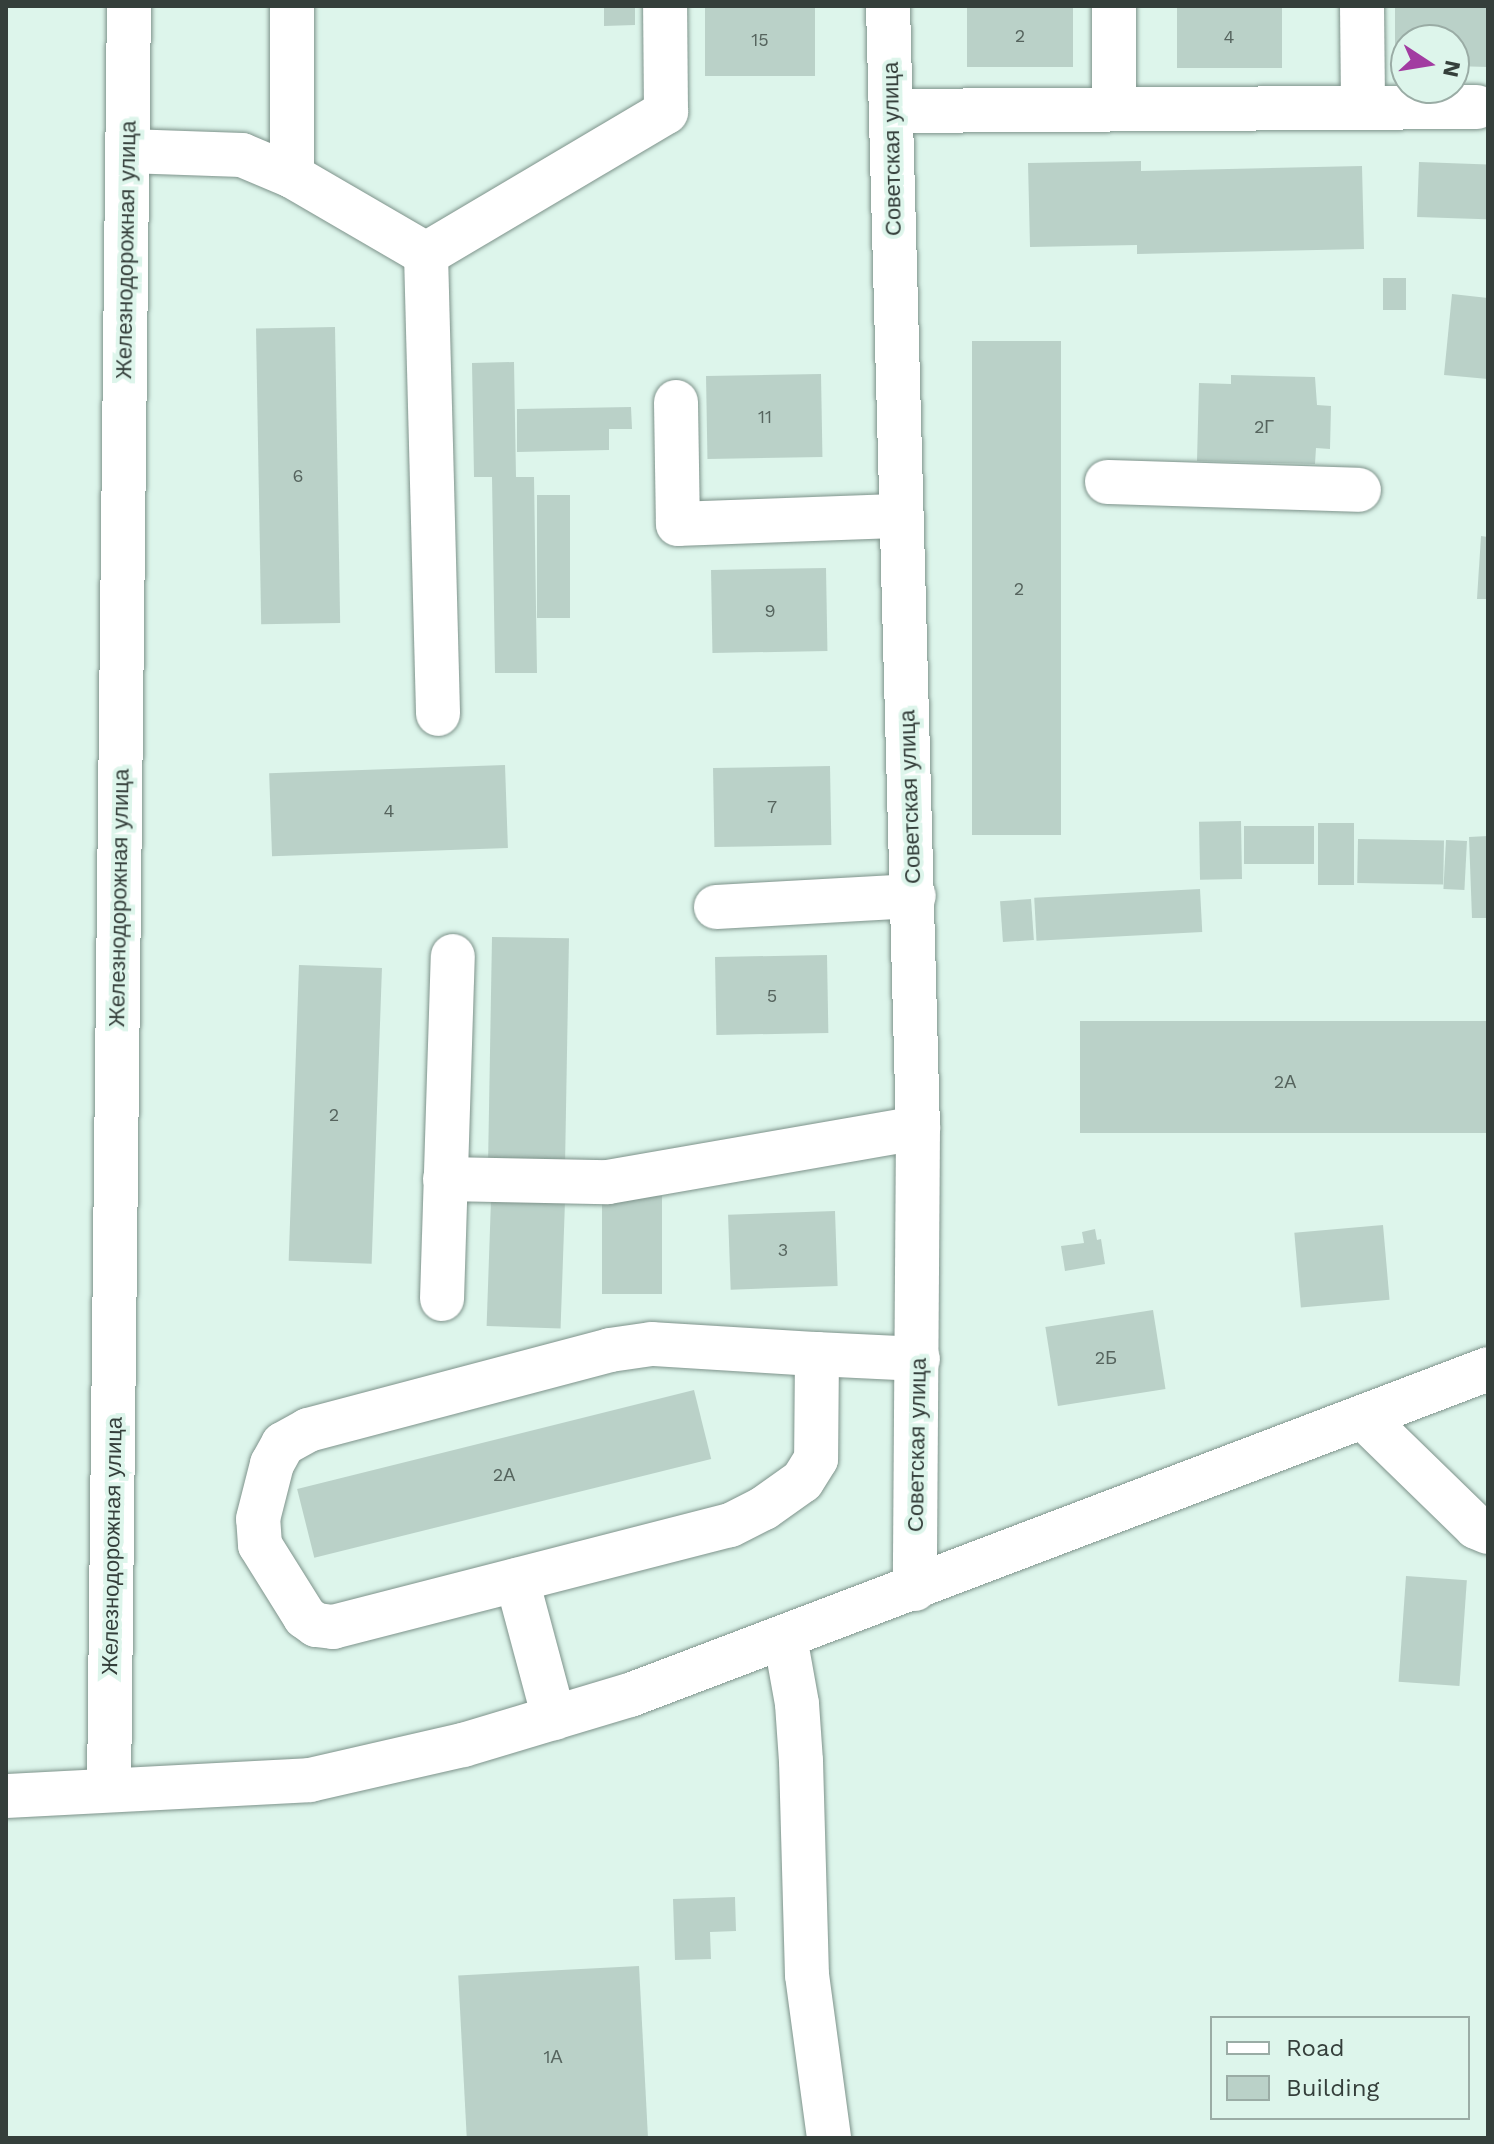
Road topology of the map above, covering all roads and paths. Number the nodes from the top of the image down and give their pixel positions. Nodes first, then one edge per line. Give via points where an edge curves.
1 (129, 6) edge
2 (292, 6) edge
3 (665, 6) edge
4 (888, 6) edge
5 (1114, 6) edge
6 (1362, 6) edge
7 (1114, 107) junction
8 (1363, 107) junction
9 (1477, 107) dead end
10 (891, 111) junction
11 (127, 151) junction
12 (292, 176) junction
13 (426, 254) junction
14 (676, 402) dead end
15 (1107, 482) dead end
16 (1359, 490) dead end
17 (901, 516) junction
18 (438, 714) dead end
19 (914, 896) junction
20 (716, 907) dead end
21 (453, 956) dead end
22 (918, 1128) junction
23 (445, 1179) junction
24 (442, 1299) dead end
25 (817, 1354) junction
26 (918, 1359) junction
27 (1488, 1369) edge
28 (1364, 1418) junction
29 (1488, 1532) edge
30 (517, 1580) junction
31 (915, 1589) junction
32 (785, 1637) junction
33 (554, 1718) junction
34 (109, 1790) junction
35 (6, 1796) edge
36 (829, 2138) edge

1 - 11 main road, Железнодорожная улица
2 - 12 main road
3 - 13 main road via 666,112
4 - 10 main road, Советская улица
5 - 7 main road
6 - 8 main road
7 - 8 main road
7 - 10 main road
8 - 9 main road
10 - 17 main road, Советская улица
11 - 12 main road via 242,155
11 - 34 main road, Железнодорожная улица
12 - 13 main road
13 - 18 main road
14 - 17 main road via 678,524
15 - 16 main road
17 - 19 main road, Советская улица
19 - 20 main road
19 - 22 main road, Советская улица
21 - 23 main road
22 - 23 main road via 608,1182
22 - 26 main road, Советская улица
23 - 24 main road
25 - 26 main road
25 - 30 main road via 816,1459 802,1481 730,1525
25 - 30 main road via 631,1345 308,1430 283,1444 272,1464 258,1519 260,1545 305,1617 316,1625 333,1627
26 - 31 main road, Советская улица
27 - 28 main road
28 - 29 main road via 1476,1527
28 - 31 main road
30 - 33 main road
31 - 32 main road
32 - 33 main road
32 - 36 main road via 801,1761 807,1975
33 - 34 main road via 370,1769 310,1780
34 - 35 main road

